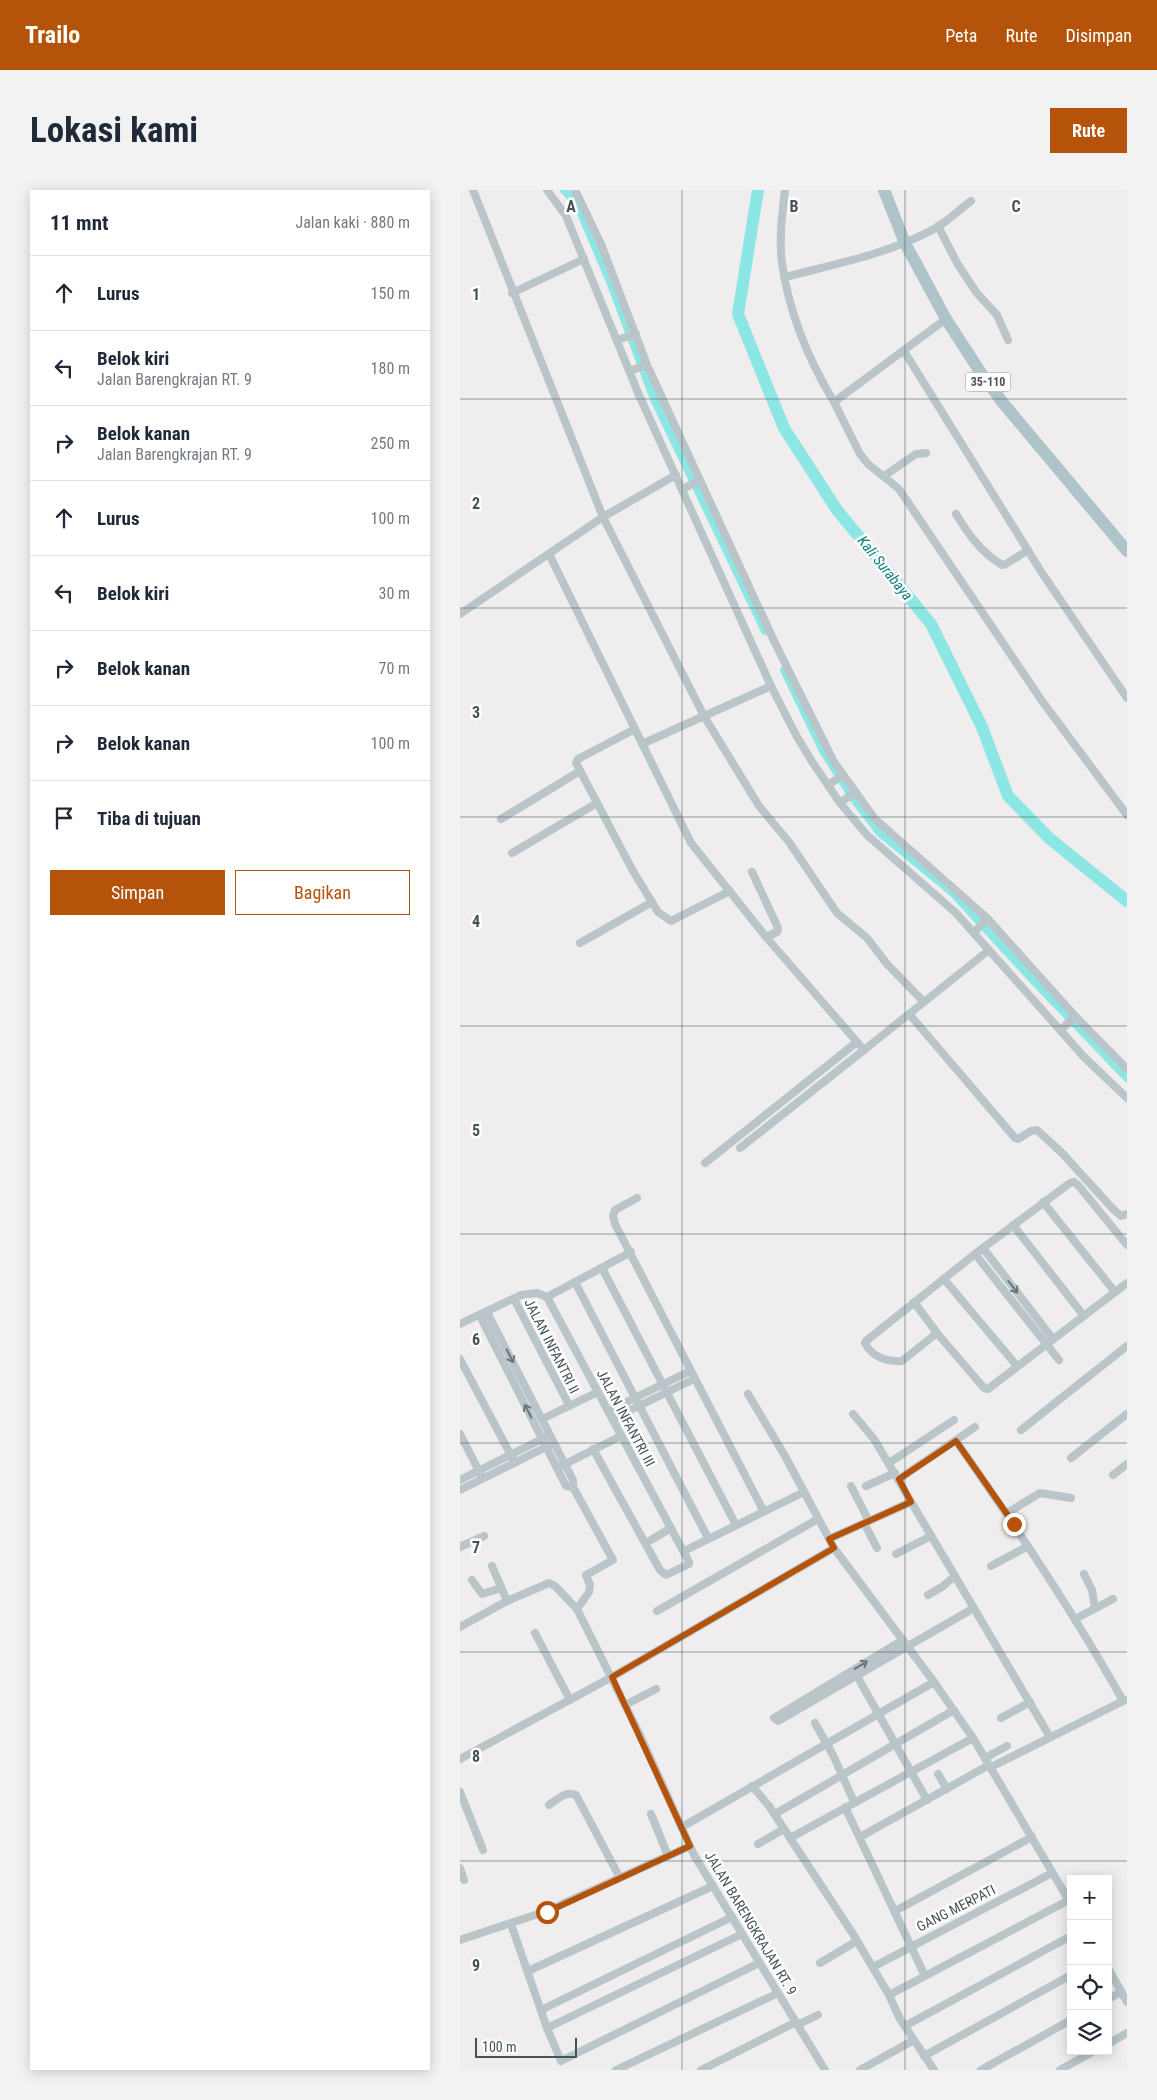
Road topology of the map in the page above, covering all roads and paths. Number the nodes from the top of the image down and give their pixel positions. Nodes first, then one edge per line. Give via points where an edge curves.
1 (473, 190) edge
2 (547, 190) edge
3 (575, 190) edge
4 (785, 190) edge
5 (884, 190) edge
6 (579, 194) edge
7 (971, 201) dead end
8 (938, 226) junction
9 (905, 242) junction
10 (584, 259) junction
11 (785, 277) junction
12 (512, 293) junction
13 (946, 319) junction
14 (635, 335) junction
15 (619, 340) junction
16 (1008, 340) dead end
17 (904, 351) junction
18 (646, 365) junction
19 (631, 370) junction
20 (834, 402) junction
21 (926, 453) dead end
22 (676, 475) junction
23 (884, 476) junction
24 (699, 481) junction
25 (685, 488) junction
26 (956, 514) dead end
27 (603, 518) junction
28 (1028, 550) junction
29 (1127, 551) edge
30 (549, 554) junction
31 (460, 614) edge
32 (771, 686) junction
33 (1127, 698) edge
34 (704, 716) junction
35 (632, 730) junction
36 (642, 744) junction
37 (580, 771) junction
38 (842, 776) junction
39 (829, 785) junction
40 (854, 793) junction
41 (843, 801) junction
42 (597, 803) junction
43 (1127, 815) edge
44 (500, 819) dead end
45 (512, 853) dead end
46 (752, 872) dead end
47 (728, 892) junction
48 (652, 902) junction
49 (986, 920) junction
50 (976, 931) junction
51 (766, 937) junction
52 (580, 943) dead end
53 (989, 950) junction
54 (924, 1002) junction
55 (910, 1015) junction
56 (1075, 1017) junction
57 (1063, 1028) junction
58 (857, 1042) junction
59 (864, 1050) junction
60 (1127, 1069) edge
61 (1127, 1098) edge
62 (740, 1148) dead end
63 (705, 1163) dead end
64 (637, 1198) dead end
65 (1044, 1202) junction
66 (1127, 1214) edge
67 (1013, 1225) junction
68 (1127, 1245) edge
69 (983, 1248) junction
70 (631, 1252) junction
71 (975, 1254) junction
72 (602, 1268) junction
73 (944, 1279) junction
74 (575, 1282) junction
75 (1127, 1282) edge
76 (1115, 1292) junction
77 (547, 1297) junction
78 (514, 1299) junction
79 (914, 1302) junction
80 (484, 1314) junction
81 (1084, 1316) junction
82 (460, 1324) edge
83 (937, 1333) junction
84 (1050, 1342) junction
85 (1127, 1346) edge
86 (460, 1359) edge
87 (1059, 1360) dead end
88 (1017, 1366) junction
89 (692, 1375) junction
90 (665, 1388) junction
91 (598, 1392) junction
92 (748, 1394) dead end
93 (637, 1402) junction
94 (569, 1405) junction
95 (853, 1414) dead end
96 (1127, 1414) edge
97 (610, 1415) junction
98 (542, 1419) junction
99 (954, 1420) dead end
100 (975, 1427) dead end
101 (1021, 1430) dead end
102 (938, 1432) junction
103 (460, 1434) edge
104 (550, 1435) junction
105 (621, 1436) junction
106 (542, 1439) junction
107 (956, 1441) junction
108 (554, 1443) junction
109 (546, 1447) junction
110 (947, 1447) junction
111 (593, 1449) junction
112 (511, 1454) junction
113 (1071, 1458) dead end
114 (515, 1463) junction
115 (889, 1463) junction
116 (565, 1464) junction
117 (1127, 1464) edge
118 (557, 1468) junction
119 (479, 1470) junction
120 (1113, 1475) dead end
121 (897, 1476) junction
122 (483, 1478) junction
123 (460, 1480) edge
124 (851, 1486) dead end
125 (866, 1486) dead end
126 (573, 1487) junction
127 (460, 1490) edge
128 (804, 1492) junction
129 (1071, 1498) dead end
130 (911, 1502) junction
131 (764, 1512) junction
132 (1007, 1514) junction
133 (818, 1520) junction
134 (866, 1522) junction
135 (736, 1525) junction
136 (671, 1528) junction
137 (484, 1536) dead end
138 (931, 1536) junction
139 (708, 1538) junction
140 (829, 1539) junction
141 (651, 1540) dead end
142 (1028, 1546) junction
143 (460, 1547) edge
144 (834, 1548) junction
145 (878, 1548) dead end
146 (684, 1551) junction
147 (896, 1554) dead end
148 (492, 1566) dead end
149 (992, 1566) dead end
150 (1084, 1574) dead end
151 (955, 1576) junction
152 (472, 1580) dead end
153 (501, 1588) junction
154 (928, 1595) dead end
155 (1113, 1598) dead end
156 (507, 1601) junction
157 (974, 1608) junction
158 (1095, 1608) junction
159 (577, 1609) junction
160 (657, 1611) dead end
161 (1075, 1619) junction
162 (460, 1627) edge
163 (535, 1633) dead end
164 (903, 1640) junction
165 (908, 1648) junction
166 (858, 1676) junction
167 (612, 1677) junction
168 (934, 1682) junction
169 (839, 1683) junction
170 (656, 1689) dead end
171 (570, 1700) junction
172 (1125, 1700) edge
173 (1030, 1702) junction
174 (625, 1705) junction
175 (954, 1710) junction
176 (879, 1713) junction
177 (1002, 1718) dead end
178 (815, 1723) dead end
179 (1050, 1737) junction
180 (973, 1738) junction
181 (826, 1743) junction
182 (896, 1744) junction
183 (1007, 1746) dead end
184 (460, 1759) edge
185 (988, 1763) junction
186 (911, 1772) junction
187 (938, 1774) dead end
188 (842, 1775) junction
189 (752, 1786) junction
190 (947, 1789) junction
191 (460, 1792) edge
192 (927, 1800) junction
193 (854, 1802) junction
194 (549, 1805) dead end
195 (845, 1807) junction
196 (651, 1814) dead end
197 (775, 1814) junction
198 (682, 1827) junction
199 (784, 1829) junction
200 (860, 1837) junction
201 (1032, 1837) junction
202 (790, 1838) junction
203 (758, 1844) dead end
204 (690, 1846) junction
205 (483, 1850) dead end
206 (668, 1856) junction
207 (460, 1868) edge
208 (1052, 1873) junction
209 (620, 1878) junction
210 (464, 1880) dead end
211 (713, 1886) junction
212 (1067, 1897) edge
213 (1067, 1904) edge
214 (895, 1911) junction
215 (732, 1916) junction
216 (511, 1924) junction
217 (742, 1934) junction
218 (1067, 1938) edge
219 (460, 1940) edge
220 (857, 1941) junction
221 (911, 1945) junction
222 (759, 1963) junction
223 (820, 1963) dead end
224 (873, 1967) junction
225 (528, 1971) junction
226 (925, 1976) junction
227 (1112, 1976) edge
228 (1067, 1977) edge
229 (1122, 1992) junction
230 (778, 1993) junction
231 (889, 1994) junction
232 (1112, 1997) edge
233 (1127, 2002) edge
234 (541, 2010) junction
235 (818, 2015) dead end
236 (1067, 2022) edge
237 (797, 2023) junction
238 (905, 2026) junction
239 (547, 2028) junction
240 (1127, 2033) edge
241 (914, 2040) junction
242 (1112, 2042) edge
243 (1087, 2055) edge
244 (924, 2056) junction
245 (561, 2061) junction
246 (565, 2070) edge
247 (616, 2070) edge
248 (701, 2070) edge
249 (825, 2070) edge
250 (860, 2070) edge
251 (934, 2070) edge
252 (980, 2070) edge
253 (1060, 2070) edge

1 - 12 street
2 - 10 street via 566,216
3 - 6 street
4 - 11 street via 781,223
5 - 9 main road, 35-110
6 - 14 street
7 - 8 street
8 - 9 street
8 - 16 street via 976,292 997,315
9 - 11 street via 881,252
9 - 13 main road, 35-110
10 - 12 street
10 - 15 street
11 - 20 street via 799,333
12 - 27 street
13 - 17 street
13 - 29 main road, 35-110 via 1003,403
14 - 15 street
14 - 18 street
15 - 19 street
17 - 20 street
17 - 28 street
18 - 19 street
18 - 24 street
19 - 22 street
20 - 23 street via 860,454
21 - 23 street via 916,454
22 - 25 street
22 - 27 street
23 - 43 street via 900,489 1042,700
24 - 25 street
24 - 38 street via 820,738
25 - 32 street
26 - 28 street via 979,547 1002,565
27 - 30 street
27 - 34 street
28 - 33 street
30 - 31 street
30 - 35 street
32 - 34 street
32 - 39 street via 796,735
34 - 36 street
34 - 54 street via 759,806 837,912 867,938
35 - 36 street
35 - 37 street via 577,760
36 - 47 street via 691,843
37 - 42 street
37 - 44 street
38 - 39 street
38 - 40 street
39 - 41 street
40 - 41 street
40 - 49 street via 880,824
41 - 50 street via 867,834
42 - 45 street
42 - 48 street
46 - 51 street via 778,928 777,932
47 - 48 street via 673,921 661,915
47 - 51 street
48 - 52 street
49 - 50 street
49 - 56 street
50 - 53 street
51 - 58 street
53 - 54 street
53 - 57 street
54 - 55 street
55 - 59 street
55 - 66 street via 1015,1138 1036,1130 1062,1152 1113,1209 1121,1216
56 - 57 street
56 - 60 street
57 - 61 street via 1084,1057
58 - 59 street
58 - 63 street
59 - 62 street
64 - 70 street via 616,1209 613,1216
65 - 67 street
65 - 68 street via 1074,1182
65 - 76 street
67 - 69 street
67 - 81 street
69 - 71 street
69 -> 84 street
70 - 72 street
70 - 89 street
71 - 73 street
71 - 84 street
72 - 74 street
72 - 90 street
73 - 79 street
73 - 88 street
74 - 77 street
74 - 93 street
75 - 76 street
76 - 81 street
77 - 78 street via 537,1293
77 - 91 street, JALAN INFANTRI III
78 - 80 street
78 - 94 street, JALAN INFANTRI II
79 - 83 street
79 - 83 street via 866,1341 866,1345 881,1359 902,1361
80 - 82 street
80 -> 98 street
106 -> 80 street
81 - 84 street
83 - 88 street via 986,1389
84 - 87 street
84 - 88 street
85 - 101 street
86 - 112 street
89 - 90 street
89 - 131 street
90 - 93 street
90 - 135 street
91 - 94 street
91 - 97 street, JALAN INFANTRI III
92 - 128 street
93 - 97 street
93 - 139 street
94 - 98 street
95 - 115 street via 869,1431
96 - 113 street
97 - 105 street, JALAN INFANTRI III
98 - 104 street
99 - 102 street
100 - 107 street
102 - 110 street
102 - 115 street
103 - 119 street
104 - 106 street
104 - 108 street
105 - 111 street
105 - 136 street, JALAN INFANTRI III
106 - 109 street
106 - 112 street
107 - 110 street
107 - 132 street
108 - 109 street
108 - 116 street
109 - 114 street
109 - 118 street
110 - 121 street
111 - 116 street
111 - 146 street via 664,1575 689,1564
112 - 114 street
112 - 119 street
114 - 122 street
115 - 121 street
116 - 118 street
116 - 126 street
117 - 120 street
118 - 126 street via 566,1486
119 - 122 street
119 - 123 street
121 - 125 street
121 - 130 street
122 - 127 street
124 - 134 street
126 - 159 street via 613,1560 586,1575 589,1592
128 - 131 street
128 - 133 street
129 - 132 street via 1040,1494
130 - 134 street
130 - 138 street
131 - 135 street
132 - 142 street
133 - 140 street
133 - 160 street
134 - 140 street
134 - 145 street
135 - 139 street
136 - 141 street
136 - 146 street, JALAN INFANTRI III
137 - 143 street
138 - 147 street
138 - 151 street
139 - 146 street
140 - 144 street
142 - 149 street
142 - 161 street
144 - 164 street
144 - 167 street
148 - 153 street
150 - 158 street via 1092,1590
151 - 154 street
151 - 157 street
152 - 153 street via 482,1594
153 - 156 street
155 - 158 street
156 - 159 street, JALAN BARENGKRAJAN RT. 9 via 549,1583
156 - 162 street
157 - 165 street
157 - 173 street
158 - 161 street
159 - 167 street, JALAN BARENGKRAJAN RT. 9
161 - 172 street
163 - 171 street
164 - 165 street
169 -> 164 street
165 - 166 street
165 - 168 street
166 - 169 street
166 - 176 street
167 - 171 street
167 - 174 street, JALAN BARENGKRAJAN RT. 9
168 - 175 street
168 - 176 street
169 - 169 street via 778,1721 774,1718
170 - 174 street
171 - 184 street
172 - 179 street
173 - 177 street
173 - 179 street
174 - 198 street, JALAN BARENGKRAJAN RT. 9
175 - 180 street
175 - 182 street
176 - 181 street
176 - 182 street
178 - 181 street
179 - 185 street
180 - 185 street
180 - 186 street
181 - 188 street
181 - 189 street
182 - 186 street
182 - 188 street
183 - 185 street
185 - 190 street
185 - 201 street
186 - 192 street
186 - 193 street
187 - 190 street
188 - 193 street
188 - 197 street
189 - 197 street
189 - 198 street
190 - 192 street
191 - 205 street
192 - 200 street
193 - 195 street
194 - 209 street via 565,1794 576,1795
195 - 200 street
195 - 202 street
196 - 206 street
197 - 199 street
198 - 204 street, JALAN BARENGKRAJAN RT. 9
199 - 202 street
199 - 203 street
200 - 214 street
201 - 208 street
201 - 214 street
202 - 220 street
204 - 206 street
204 - 211 street, JALAN BARENGKRAJAN RT. 9
206 - 209 street
207 - 210 street
208 - 212 street
208 - 221 street, GANG MERPATI
209 - 216 street via 547,1912
211 - 215 street, JALAN BARENGKRAJAN RT. 9
211 - 225 street
213 - 226 street
214 - 221 street
215 - 217 street, JALAN BARENGKRAJAN RT. 9
215 - 234 street
216 - 219 street
216 - 225 street
217 - 222 street, JALAN BARENGKRAJAN RT. 9
217 - 239 street
218 - 238 street
220 - 223 street
220 - 224 street
221 - 224 street, GANG MERPATI
221 - 226 street
222 - 230 street, JALAN BARENGKRAJAN RT. 9
222 - 245 street
224 - 231 street
225 - 234 street
226 - 231 street
227 - 229 street
228 - 244 street
229 - 232 street
229 - 233 street
230 - 237 street, JALAN BARENGKRAJAN RT. 9
230 - 247 street
231 - 238 street
234 - 239 street
235 - 237 street
236 - 252 street
237 - 248 street
237 - 249 street, JALAN BARENGKRAJAN RT. 9
238 - 241 street
239 - 245 street
240 - 242 street
241 - 244 street
241 - 250 street
243 - 253 street
244 - 251 street
245 - 246 street

